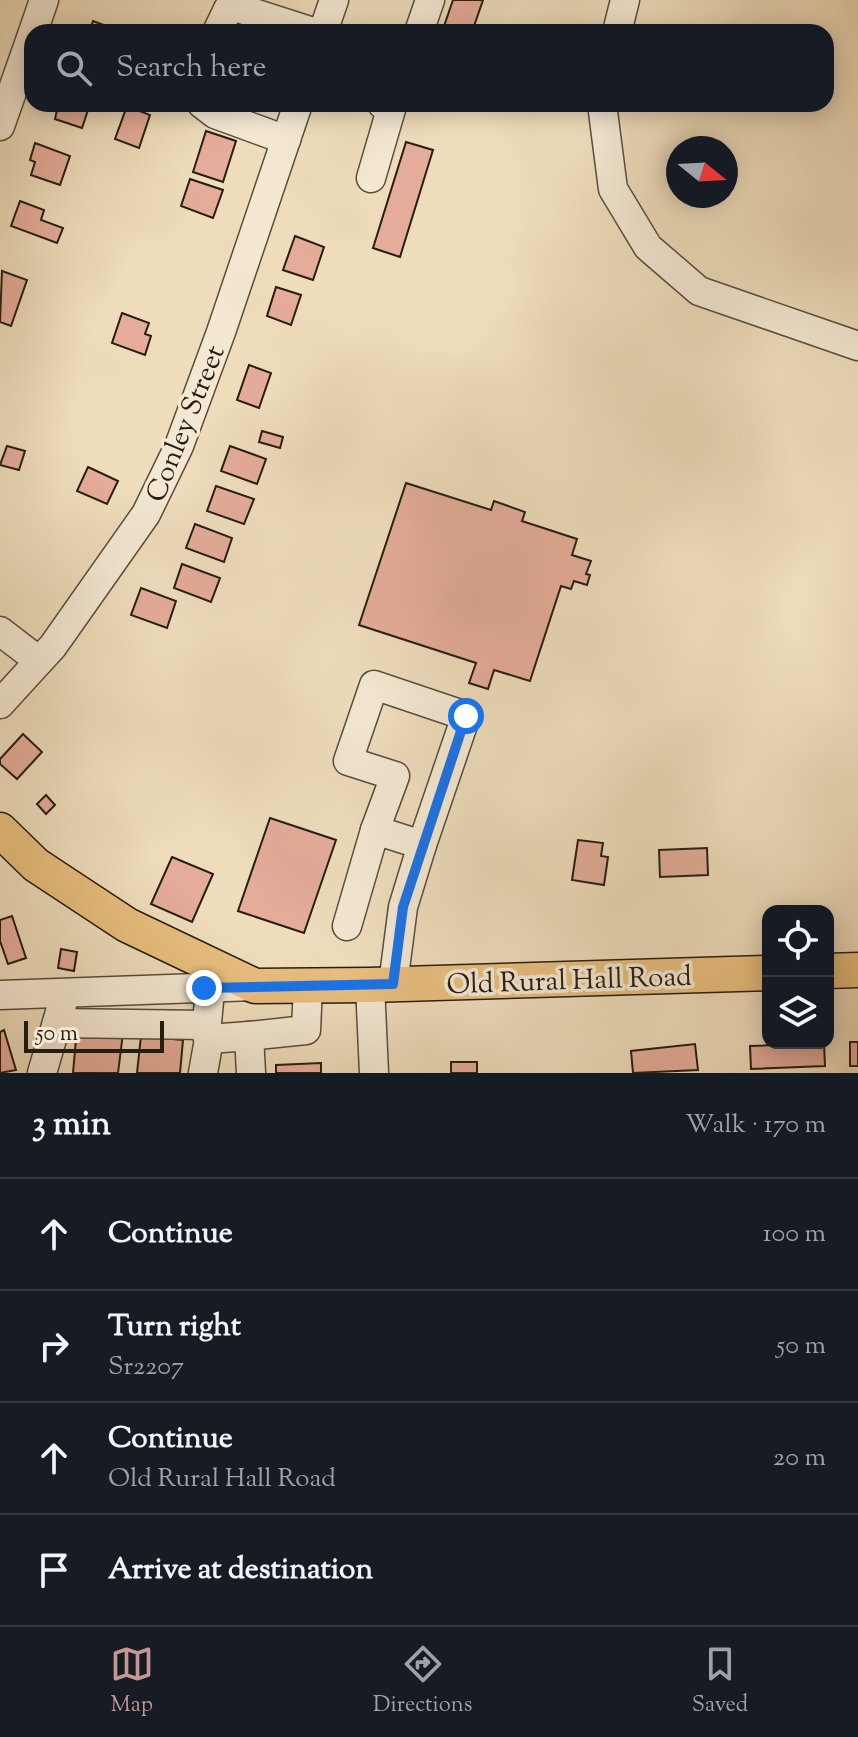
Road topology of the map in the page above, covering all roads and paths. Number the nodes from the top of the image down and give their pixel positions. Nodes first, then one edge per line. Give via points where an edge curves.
1 (44, 0) edge
2 (334, 0) edge
3 (430, 0) edge
4 (625, 0) edge
5 (36, 24) edge
6 (221, 24) edge
7 (288, 24) edge
8 (326, 24) edge
9 (422, 24) edge
10 (619, 24) edge
11 (24, 59) edge
12 (212, 112) edge
13 (295, 112) edge
14 (387, 112) edge
15 (603, 112) edge
16 (0, 126) edge
17 (286, 140) junction
18 (371, 178) dead end
19 (858, 346) edge
20 (0, 631) edge
21 (39, 661) junction
22 (0, 704) edge
23 (0, 830) edge
24 (375, 830) junction
25 (422, 845) junction
26 (347, 926) dead end
27 (858, 970) edge
28 (834, 971) edge
29 (762, 973) edge
30 (211, 977) junction
31 (382, 985) junction
32 (308, 986) junction
33 (65, 993) junction
34 (0, 995) edge
35 (57, 1023) junction
36 (208, 1032) junction
37 (249, 1036) junction
38 (42, 1073) edge
39 (203, 1073) edge
40 (251, 1073) edge
41 (374, 1073) edge

1 - 5 street
2 - 8 street
3 - 9 street
4 - 10 street
6 - 7 street via 228,9 235,7
11 - 16 street
12 - 17 street
13 - 17 street, Conley Street
14 - 18 street
15 - 19 street via 613,189 648,247 699,291
17 - 21 street, Conley Street via 179,446 146,514
20 - 21 street
21 - 22 street, Conley Street
23 - 30 main road via 36,865
24 - 25 street
24 - 25 street via 395,776 348,761 374,685 466,716
24 - 26 street
25 - 31 street
27 - 28 main road
29 - 31 main road, Old Rural Hall Road
30 - 32 main road, Old Rural Hall Road via 255,986
30 - 33 street
30 - 36 street
31 - 32 main road, Old Rural Hall Road
31 - 41 street
32 - 37 street via 306,1030
33 - 34 street
33 - 35 street
35 - 36 street
35 - 38 street
36 - 37 street
36 - 39 street
37 - 40 street

